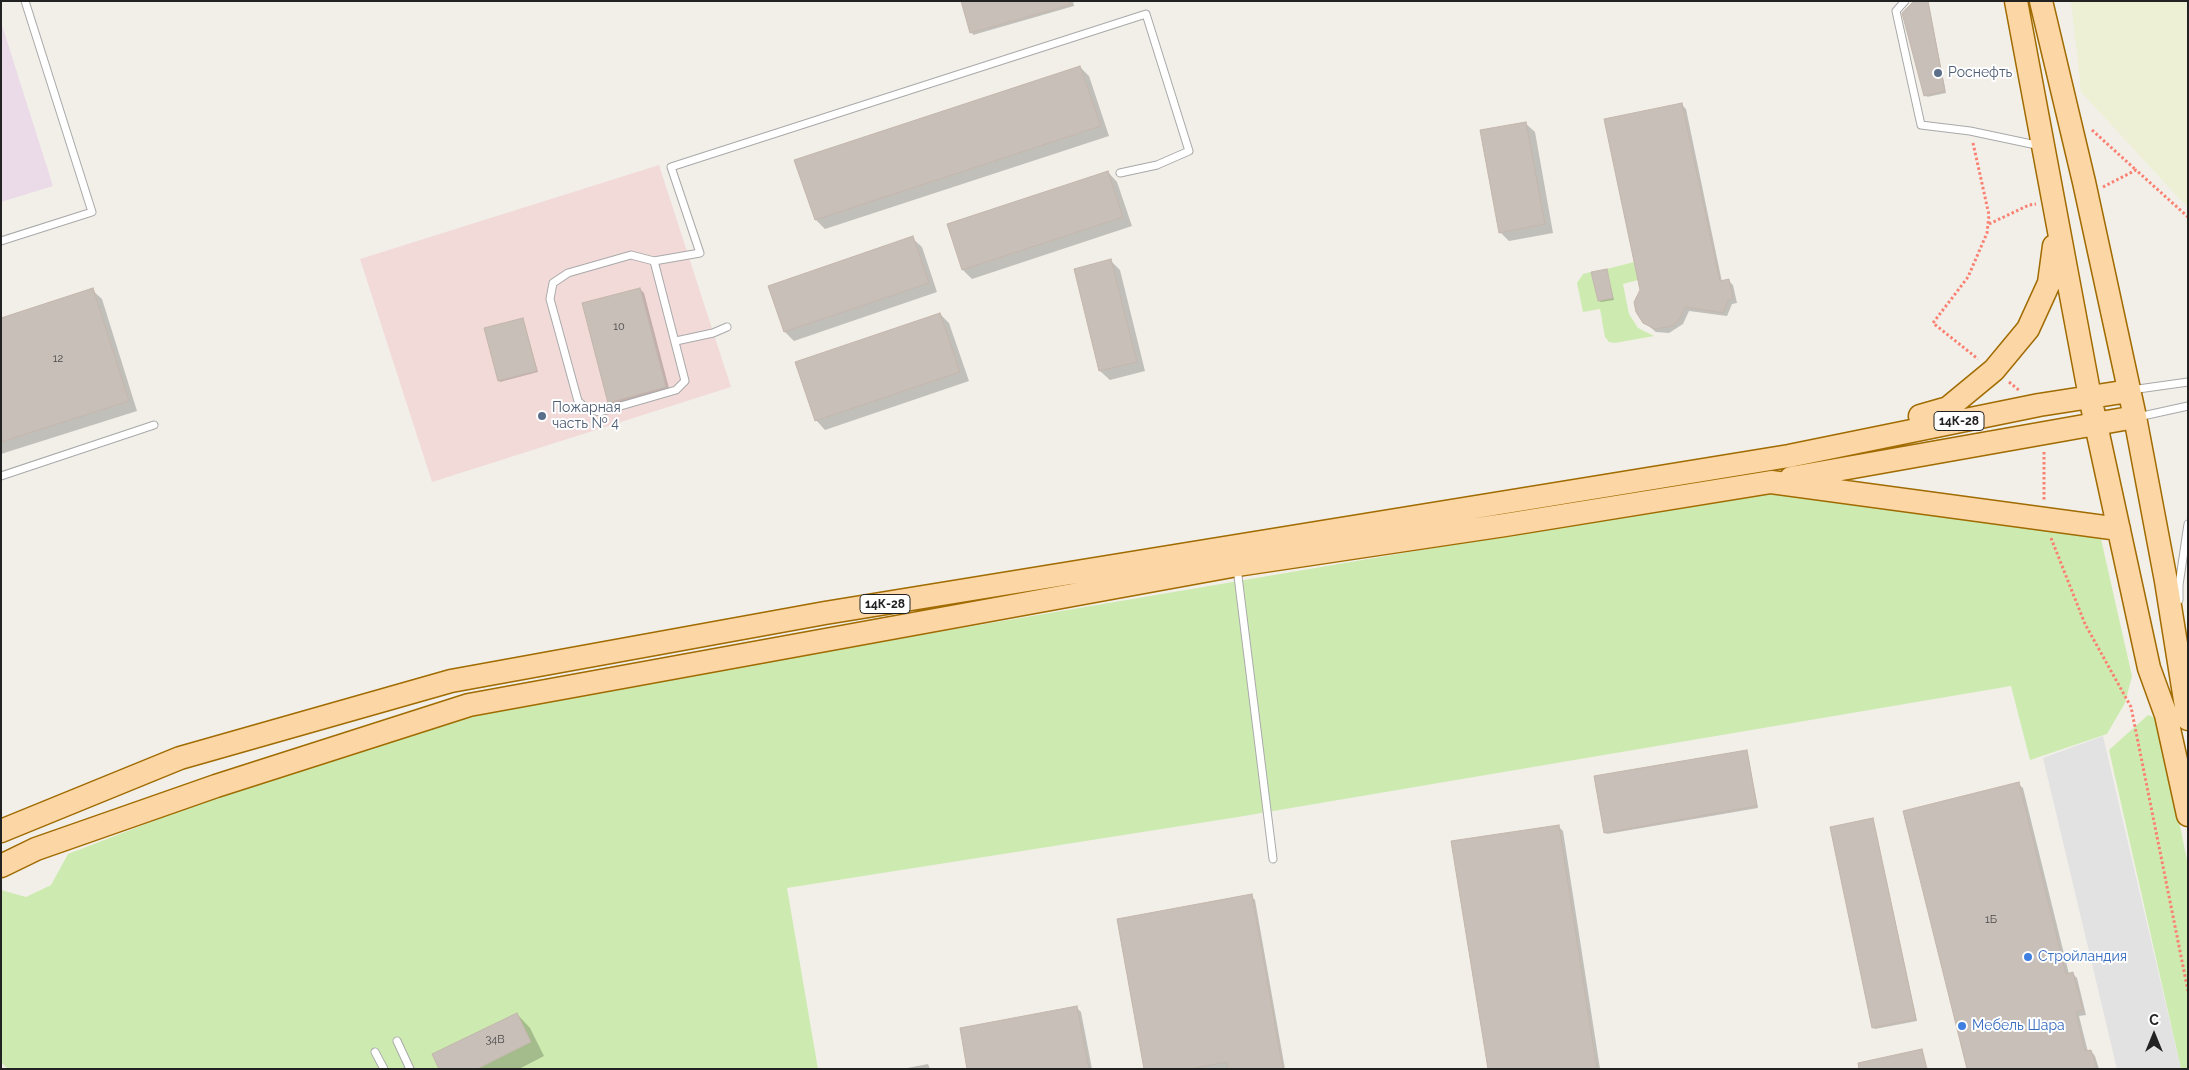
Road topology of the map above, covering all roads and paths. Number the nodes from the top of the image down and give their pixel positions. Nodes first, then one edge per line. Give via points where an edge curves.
1 (25, 1) edge
2 (1906, 1) edge
3 (2016, 1) edge
4 (2041, 1) edge
5 (2090, 125) dead end
6 (1970, 131) junction
7 (2044, 147) junction
8 (2136, 170) dead end
9 (1120, 173) dead end
10 (2056, 225) junction
11 (1, 241) edge
12 (654, 261) junction
13 (728, 327) dead end
14 (676, 341) junction
15 (1994, 370) junction
16 (2188, 382) edge
17 (2129, 391) junction
18 (2090, 397) junction
19 (2039, 405) junction
20 (2188, 406) edge
21 (2135, 417) junction
22 (2096, 424) junction
23 (154, 425) dead end
24 (2044, 434) junction
25 (1789, 456) junction
26 (1, 476) edge
27 (1771, 482) junction
28 (2044, 519) junction
29 (2188, 524) edge
30 (2119, 529) junction
31 (1237, 565) junction
32 (2180, 604) dead end
33 (2180, 614) dead end
34 (2186, 709) edge
35 (2188, 815) edge
36 (1, 831) edge
37 (1273, 858) dead end
38 (1, 866) edge
39 (2188, 991) edge
40 (397, 1041) dead end
41 (375, 1052) dead end
42 (384, 1069) edge
43 (410, 1069) edge

1 - 11 lane via 92,212
2 - 6 lane via 1896,10 1921,125
3 - 7 main road
4 - 17 main road
5 - 8 path via 2093,132
6 - 7 lane
6 - 15 path via 1989,216 1987,233 1968,277 1933,323
7 - 10 main road
9 - 12 lane via 1157,165 1190,151 1146,14 671,167 700,252
10 - 15 main road via 2049,283 2028,329
10 - 18 main road
12 - 14 lane
12 - 14 lane via 632,255 568,273 553,283 550,299 578,401 587,409 600,412 676,390 686,381
13 - 14 lane
15 - 19 path
15 - 25 main road via 1948,408
16 - 17 lane
17 - 18 main road, 14К-28
17 - 21 main road
18 - 19 main road, 14К-28
18 - 22 main road
19 - 25 main road, 14К-28
20 - 21 lane
21 - 22 main road, 14К-28
21 - 34 main road
22 - 24 main road, 14К-28
22 - 30 main road
23 - 26 lane
24 - 27 main road, 14К-28
24 - 28 path
25 - 36 main road, 14К-28 via 825,614 451,681 180,758
27 - 28 main road
27 - 31 main road, 14К-28
28 - 30 main road
28 - 39 path via 2085,624 2131,707
29 - 32 lane via 2179,585
30 - 35 main road via 2149,668 2166,715
31 - 37 lane
31 - 38 main road, 14К-28 via 469,705 216,786 36,849
33 - 34 lane
40 - 43 lane
41 - 42 lane

